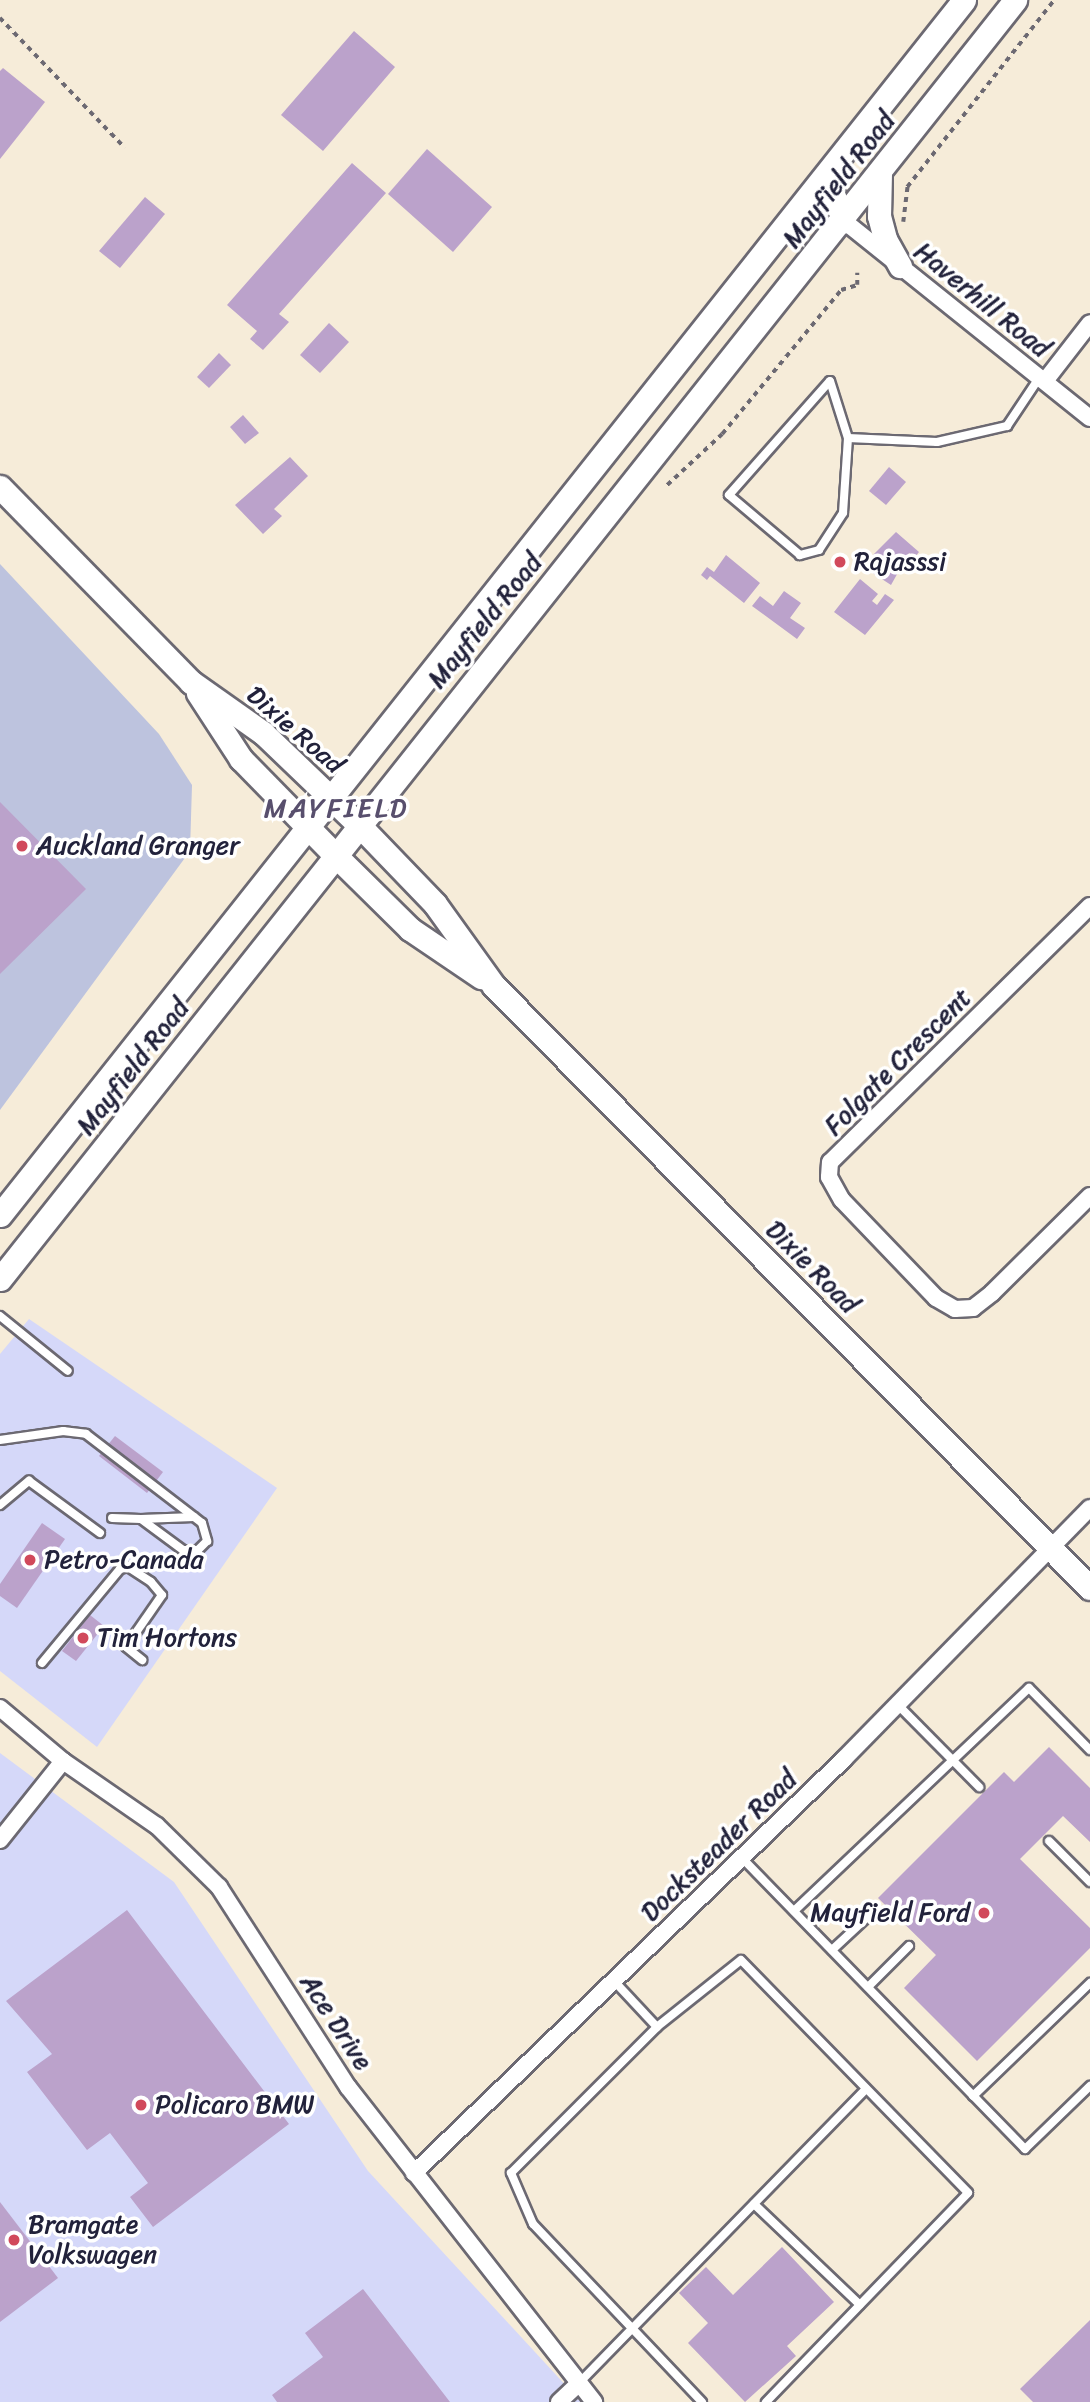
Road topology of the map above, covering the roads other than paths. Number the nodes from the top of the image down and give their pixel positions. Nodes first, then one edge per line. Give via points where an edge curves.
1 (964, 0) edge
2 (1015, 0) edge
3 (880, 173) junction
4 (826, 177) junction
5 (844, 221) junction
6 (901, 266) junction
7 (1090, 323) edge
8 (1042, 380) junction
9 (1090, 418) edge
10 (848, 438) junction
11 (0, 486) edge
12 (191, 682) junction
13 (330, 798) junction
14 (307, 826) junction
15 (360, 826) junction
16 (336, 856) junction
17 (1090, 906) edge
18 (494, 986) junction
19 (1090, 1196) edge
20 (0, 1215) edge
21 (0, 1279) edge
22 (0, 1316) edge
23 (68, 1371) dead end
24 (0, 1440) edge
25 (0, 1505) edge
26 (1090, 1508) edge
27 (194, 1517) junction
28 (112, 1518) dead end
29 (141, 1519) junction
30 (100, 1534) dead end
31 (1049, 1546) junction
32 (1090, 1588) edge
33 (142, 1660) dead end
34 (42, 1663) dead end
35 (897, 1704) junction
36 (0, 1708) edge
37 (1090, 1750) edge
38 (953, 1760) junction
39 (63, 1761) junction
40 (979, 1787) dead end
41 (0, 1840) edge
42 (1049, 1841) dead end
43 (742, 1858) junction
44 (1090, 1882) edge
45 (875, 1910) dead end
46 (794, 1911) junction
47 (909, 1946) dead end
48 (832, 1950) junction
49 (614, 1981) junction
50 (1090, 1983) edge
51 (868, 1987) junction
52 (657, 2027) junction
53 (1090, 2086) edge
54 (866, 2089) junction
55 (973, 2096) junction
56 (414, 2173) junction
57 (754, 2204) junction
58 (860, 2305) junction
59 (632, 2328) junction
60 (577, 2385) junction
61 (559, 2402) edge
62 (594, 2402) edge
63 (702, 2402) edge
64 (766, 2402) edge

1 - 4 main road, Mayfield Road
2 - 3 main road, Mayfield Road
3 - 5 main road, Mayfield Road
3 - 6 main road via 879,216 885,239
4 - 5 main road
4 - 13 main road, Mayfield Road via 687,345
5 - 6 street, Haverhill Road
5 - 15 main road, Mayfield Road
6 - 8 street, Haverhill Road
7 - 8 street
8 - 9 street, Haverhill Road
8 - 10 lane via 1007,426 937,442
10 - 10 lane via 842,518 815,553 790,551 729,495 830,382
11 - 12 main road, Dixie Road
12 - 13 main road, Dixie Road via 263,733
12 - 14 main road, Dixie Road via 242,759
13 - 14 main road, Mayfield Road
13 - 15 main road, Dixie Road
14 - 16 main road, Dixie Road
14 - 20 main road, Mayfield Road
15 - 16 main road, Mayfield Road
15 - 18 main road, Dixie Road via 435,904
16 - 18 main road, Dixie Road via 410,929
16 - 21 main road, Mayfield Road
17 - 19 street, Folgate Crescent via 830,1162 828,1177 842,1200 936,1298 955,1309 973,1308
18 - 31 main road, Dixie Road
22 - 23 lane
24 - 27 lane via 63,1431 86,1434
25 - 30 lane via 29,1481
26 - 31 street, Docksteader Road
27 - 29 lane
27 - 29 lane via 208,1532 207,1541 198,1549 183,1549
28 - 29 lane
31 - 32 main road, Dixie Road
31 - 35 street, Docksteader Road
33 - 34 lane via 126,1647 162,1595 128,1567 120,1569
35 - 38 lane
35 - 43 street, Docksteader Road
36 - 39 street, Ace Drive
37 - 38 lane via 1029,1688
38 - 40 lane
38 - 46 lane
39 - 41 street
39 - 56 street, Ace Drive via 157,1826 219,1887 348,2087
42 - 44 lane
43 - 46 lane
43 - 49 street, Docksteader Road
45 - 48 lane
46 - 48 lane
47 - 51 lane
48 - 51 lane
49 - 52 lane
49 - 56 street, Docksteader Road
50 - 55 lane
51 - 55 lane
52 - 54 lane via 741,1960
52 - 59 lane via 511,2173 533,2224
53 - 55 lane via 1025,2149
54 - 57 lane
54 - 58 lane via 968,2193
56 - 60 street, Ace Drive
57 - 58 lane
57 - 59 lane
58 - 64 lane
59 - 60 lane
59 - 63 lane
60 - 61 street
60 - 62 street, Ace Drive

